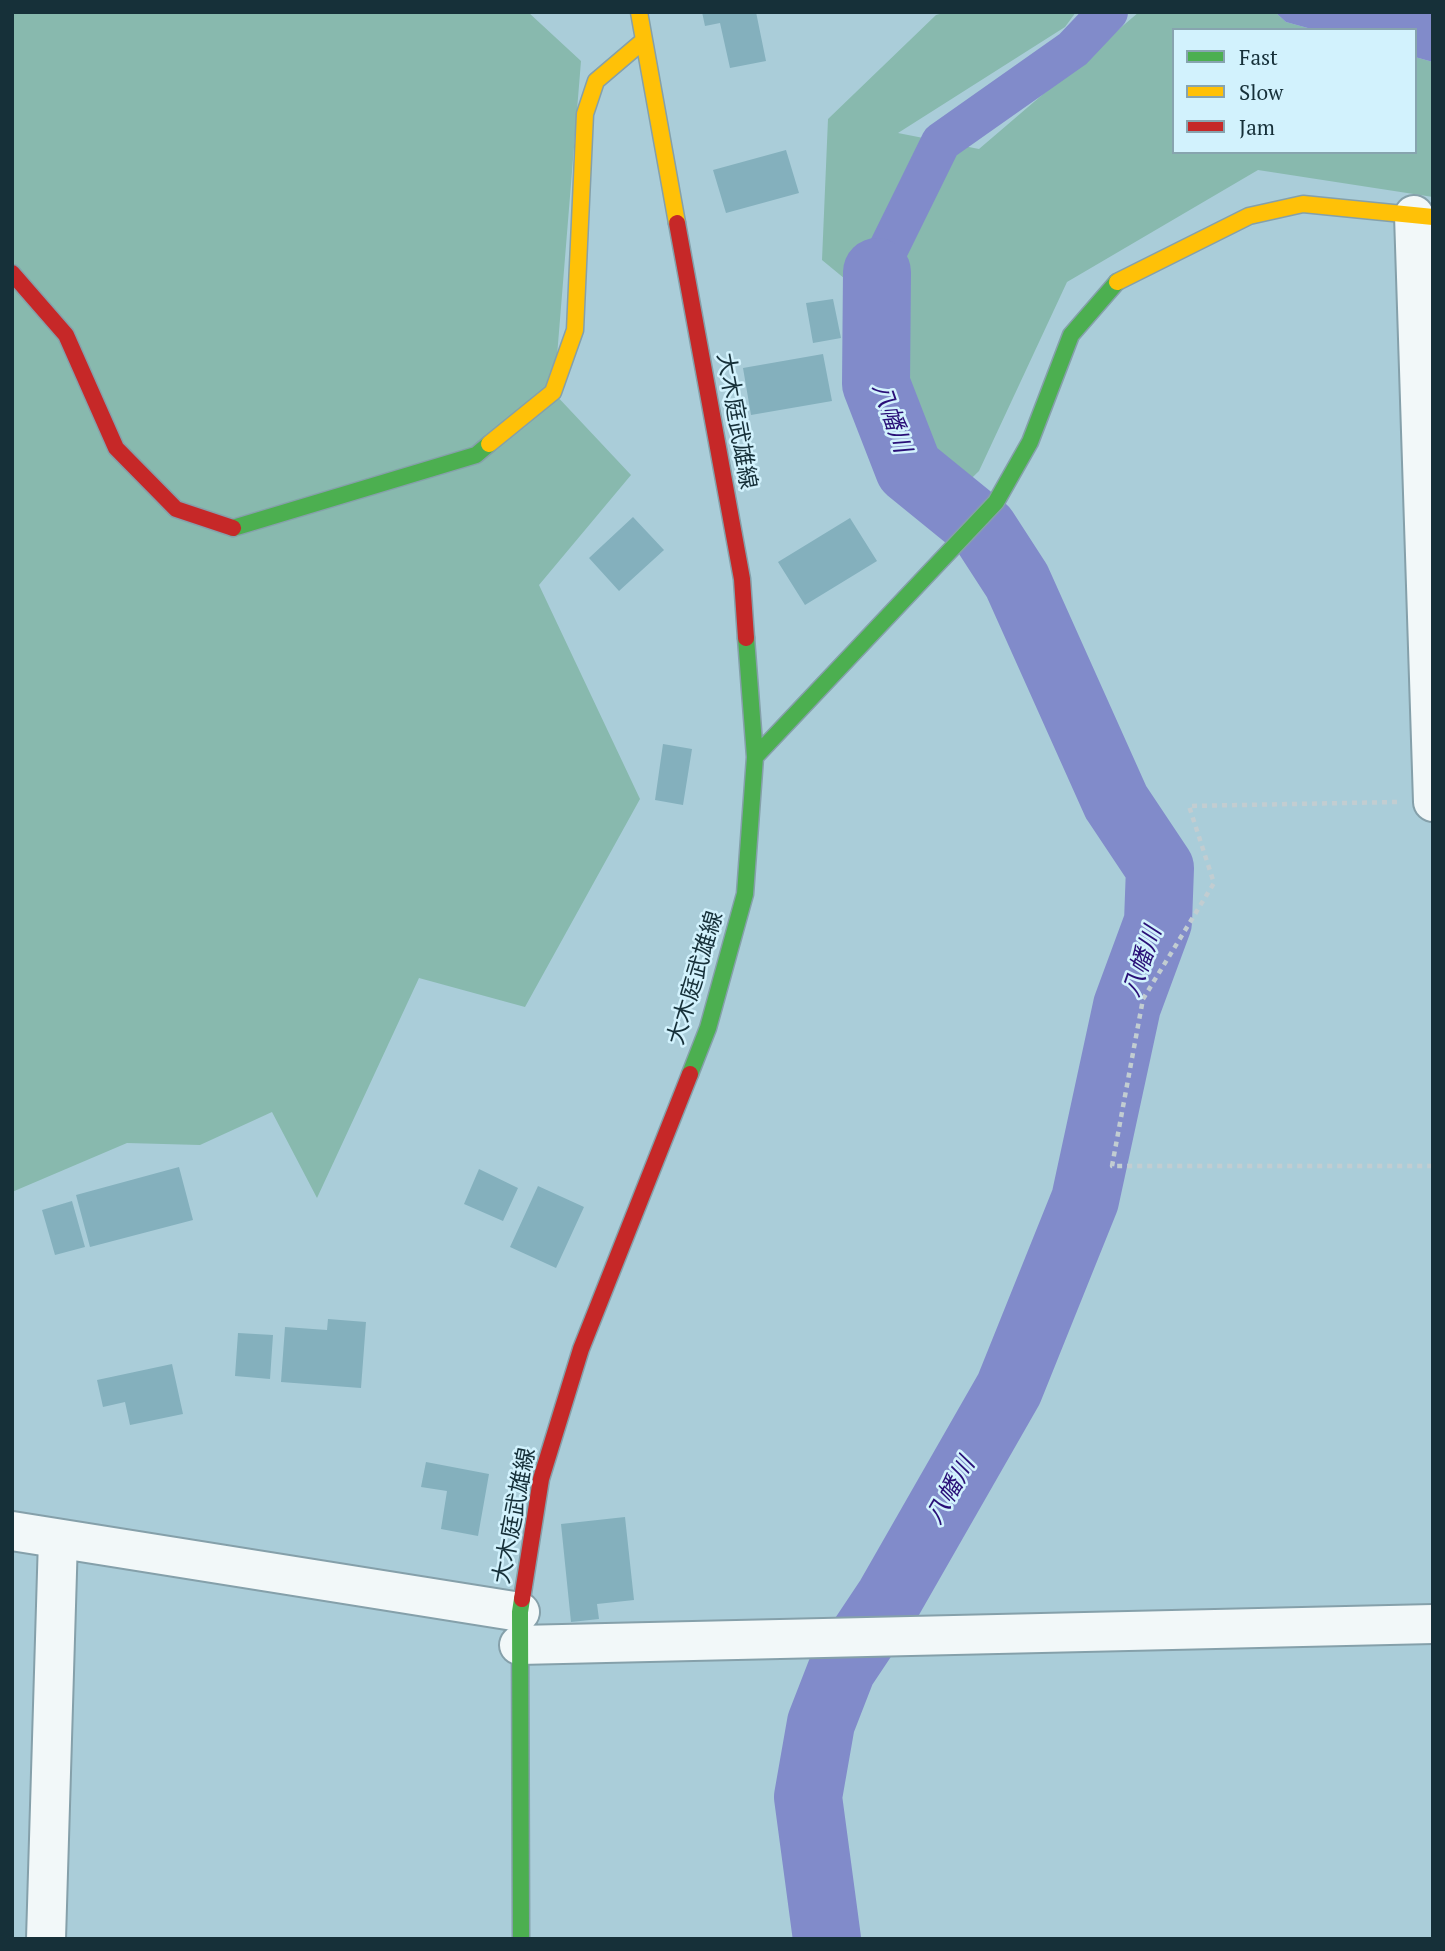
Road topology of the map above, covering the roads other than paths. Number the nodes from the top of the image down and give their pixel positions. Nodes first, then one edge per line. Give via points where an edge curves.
1 (639, 12) edge
2 (643, 41) junction
3 (1423, 216) edge
4 (12, 273) edge
5 (755, 757) junction
6 (1433, 802) edge
7 (12, 1531) edge
8 (58, 1539) junction
9 (1433, 1624) edge
10 (520, 1629) junction
11 (46, 1939) edge
12 (521, 1939) edge

1 - 2 street, 大木庭武雄線
2 - 4 street via 596,81 585,114 575,330 552,392 476,455 231,529 176,509 116,447 66,335
2 - 5 street, 大木庭武雄線 via 742,579
3 - 5 street via 1303,204 1249,216 1117,281 1071,335 1030,442 996,502
3 - 6 street
5 - 10 street, 大木庭武雄線 via 744,894 712,1015 581,1349 541,1479
7 - 8 street
8 - 10 street
8 - 11 street
9 - 10 street via 834,1637
10 - 12 street, 大木庭武雄線

